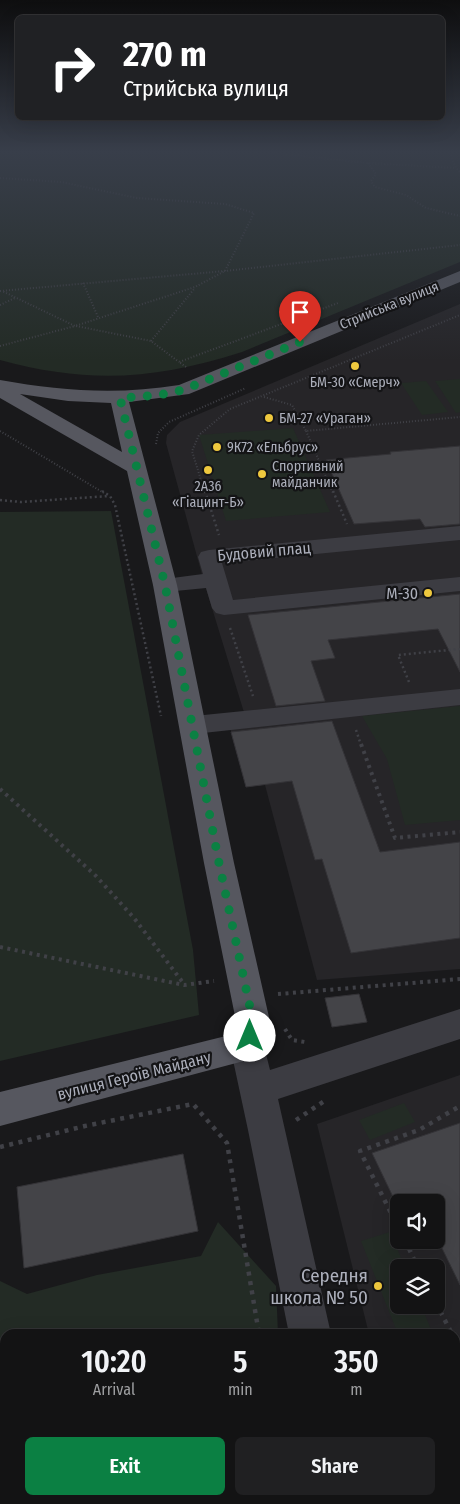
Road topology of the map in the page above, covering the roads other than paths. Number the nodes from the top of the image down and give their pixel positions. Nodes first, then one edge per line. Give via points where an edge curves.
1 (460, 276) edge
2 (0, 385) edge
3 (0, 390) edge
4 (120, 398) junction
5 (136, 468) junction
6 (460, 533) edge
7 (216, 580) junction
8 (460, 584) edge
9 (165, 585) junction
10 (460, 697) edge
11 (194, 724) junction
12 (460, 1024) edge
13 (247, 1046) junction
14 (258, 1090) junction
15 (0, 1109) edge
16 (309, 1329) edge

1 - 4 main road, Стрийська вулиця via 201,384 159,395
2 - 4 main road, Стрийська вулиця via 82,398
3 - 5 main road
4 - 5 main road
5 - 9 main road
6 - 7 street, Будовий плац via 209,557
7 - 8 street, Будовий плац via 224,608
7 - 9 street
9 - 11 main road
10 - 11 street
11 - 13 main road via 219,863 254,1026
12 - 14 street
13 - 14 street
13 - 15 main road, вулиця Героїв Майдану
14 - 16 street

